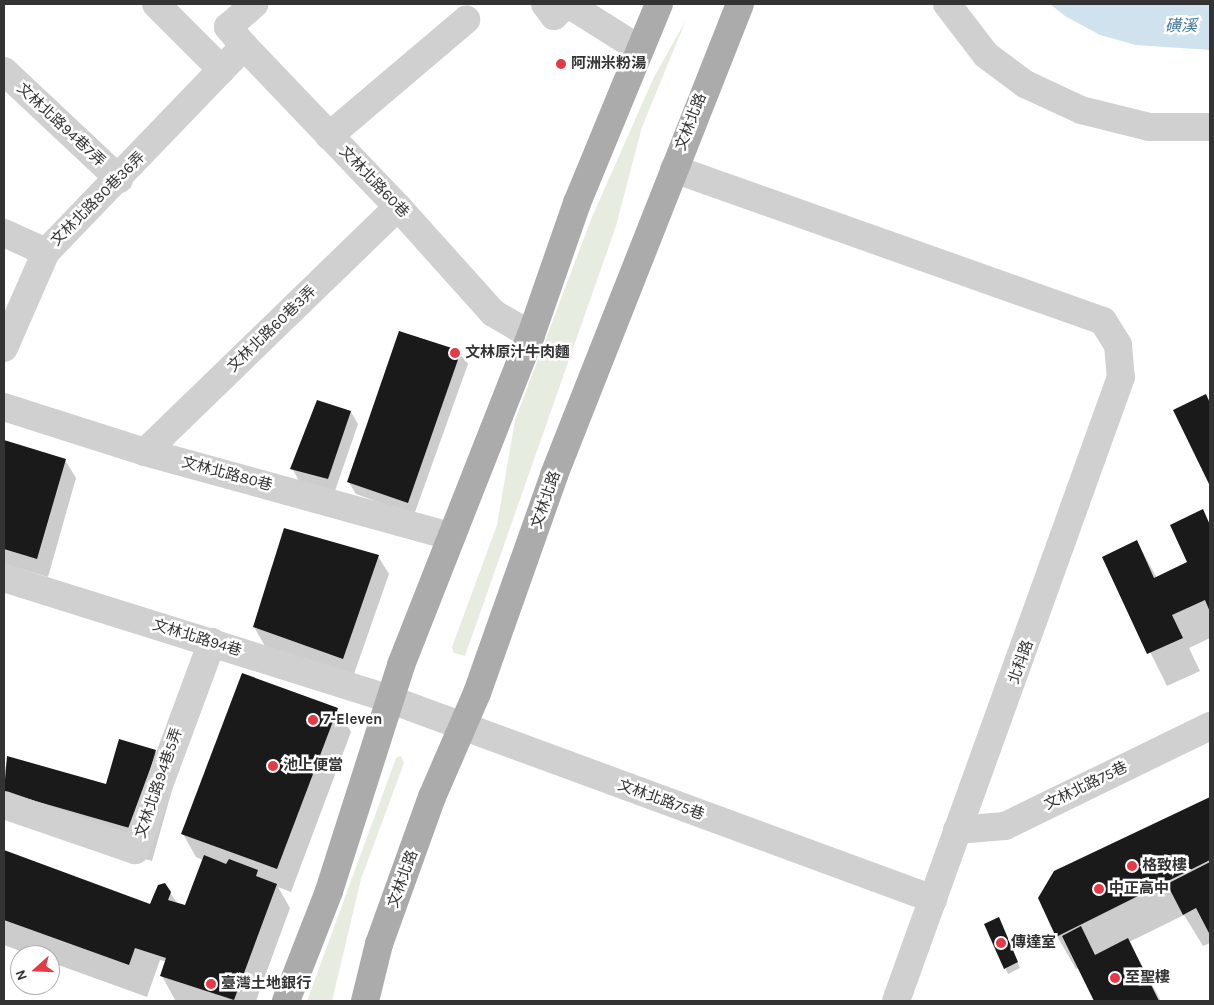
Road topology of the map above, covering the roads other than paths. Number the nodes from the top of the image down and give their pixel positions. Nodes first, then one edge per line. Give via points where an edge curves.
1 (156, 4) edge
2 (254, 4) edge
3 (544, 4) edge
4 (567, 4) edge
5 (659, 4) edge
6 (740, 4) edge
7 (947, 4) edge
8 (466, 20) dead end
9 (244, 46) junction
10 (638, 48) junction
11 (222, 70) junction
12 (4, 71) edge
13 (1210, 127) edge
14 (329, 136) junction
15 (674, 169) junction
16 (119, 179) junction
17 (398, 207) junction
18 (4, 233) edge
19 (46, 252) junction
20 (531, 335) junction
21 (4, 348) edge
22 (4, 406) edge
23 (145, 452) junction
24 (451, 536) junction
25 (4, 578) edge
26 (212, 642) junction
27 (389, 699) junction
28 (461, 725) junction
29 (1210, 726) edge
30 (4, 805) edge
31 (958, 830) junction
32 (933, 898) junction
33 (286, 1001) edge
34 (365, 1001) edge
35 (896, 1001) edge

1 - 11 street
2 - 9 street, 文林北路60巷 via 228,27
3 - 4 street via 554,16
4 - 10 street
5 - 10 main road
6 - 15 main road, 文林北路
7 - 13 street via 986,56 1025,84 1081,110 1149,127
8 - 14 street
9 - 11 street
9 - 14 street, 文林北路60巷
10 - 20 main road via 577,203
11 - 16 street, 文林北路80巷36弄
12 - 16 street, 文林北路94巷7弄
14 - 17 street, 文林北路60巷
15 - 28 main road, 文林北路 via 554,474 477,693
15 - 31 street, 北科路 via 1104,322 1118,345 1121,377 1020,666
16 - 19 street, 文林北路80巷36弄
17 - 20 street, 文林北路60巷 via 493,313
17 - 23 street, 文林北路60巷3弄
18 - 19 street
19 - 21 street, 文林北路80巷36弄
20 - 24 main road
22 - 23 street, 文林北路80巷
23 - 24 street, 文林北路80巷
24 - 27 main road
25 - 26 street, 文林北路94巷
26 - 27 street, 文林北路94巷
26 - 30 street, 文林北路94巷5弄 via 135,850
27 - 28 street, 文林北路75巷
27 - 33 main road via 329,891
28 - 32 street, 文林北路75巷 via 500,742
28 - 34 main road, 文林北路 via 379,944
29 - 31 street, 文林北路75巷 via 1006,826
31 - 32 street, 北科路
32 - 35 street, 北科路

